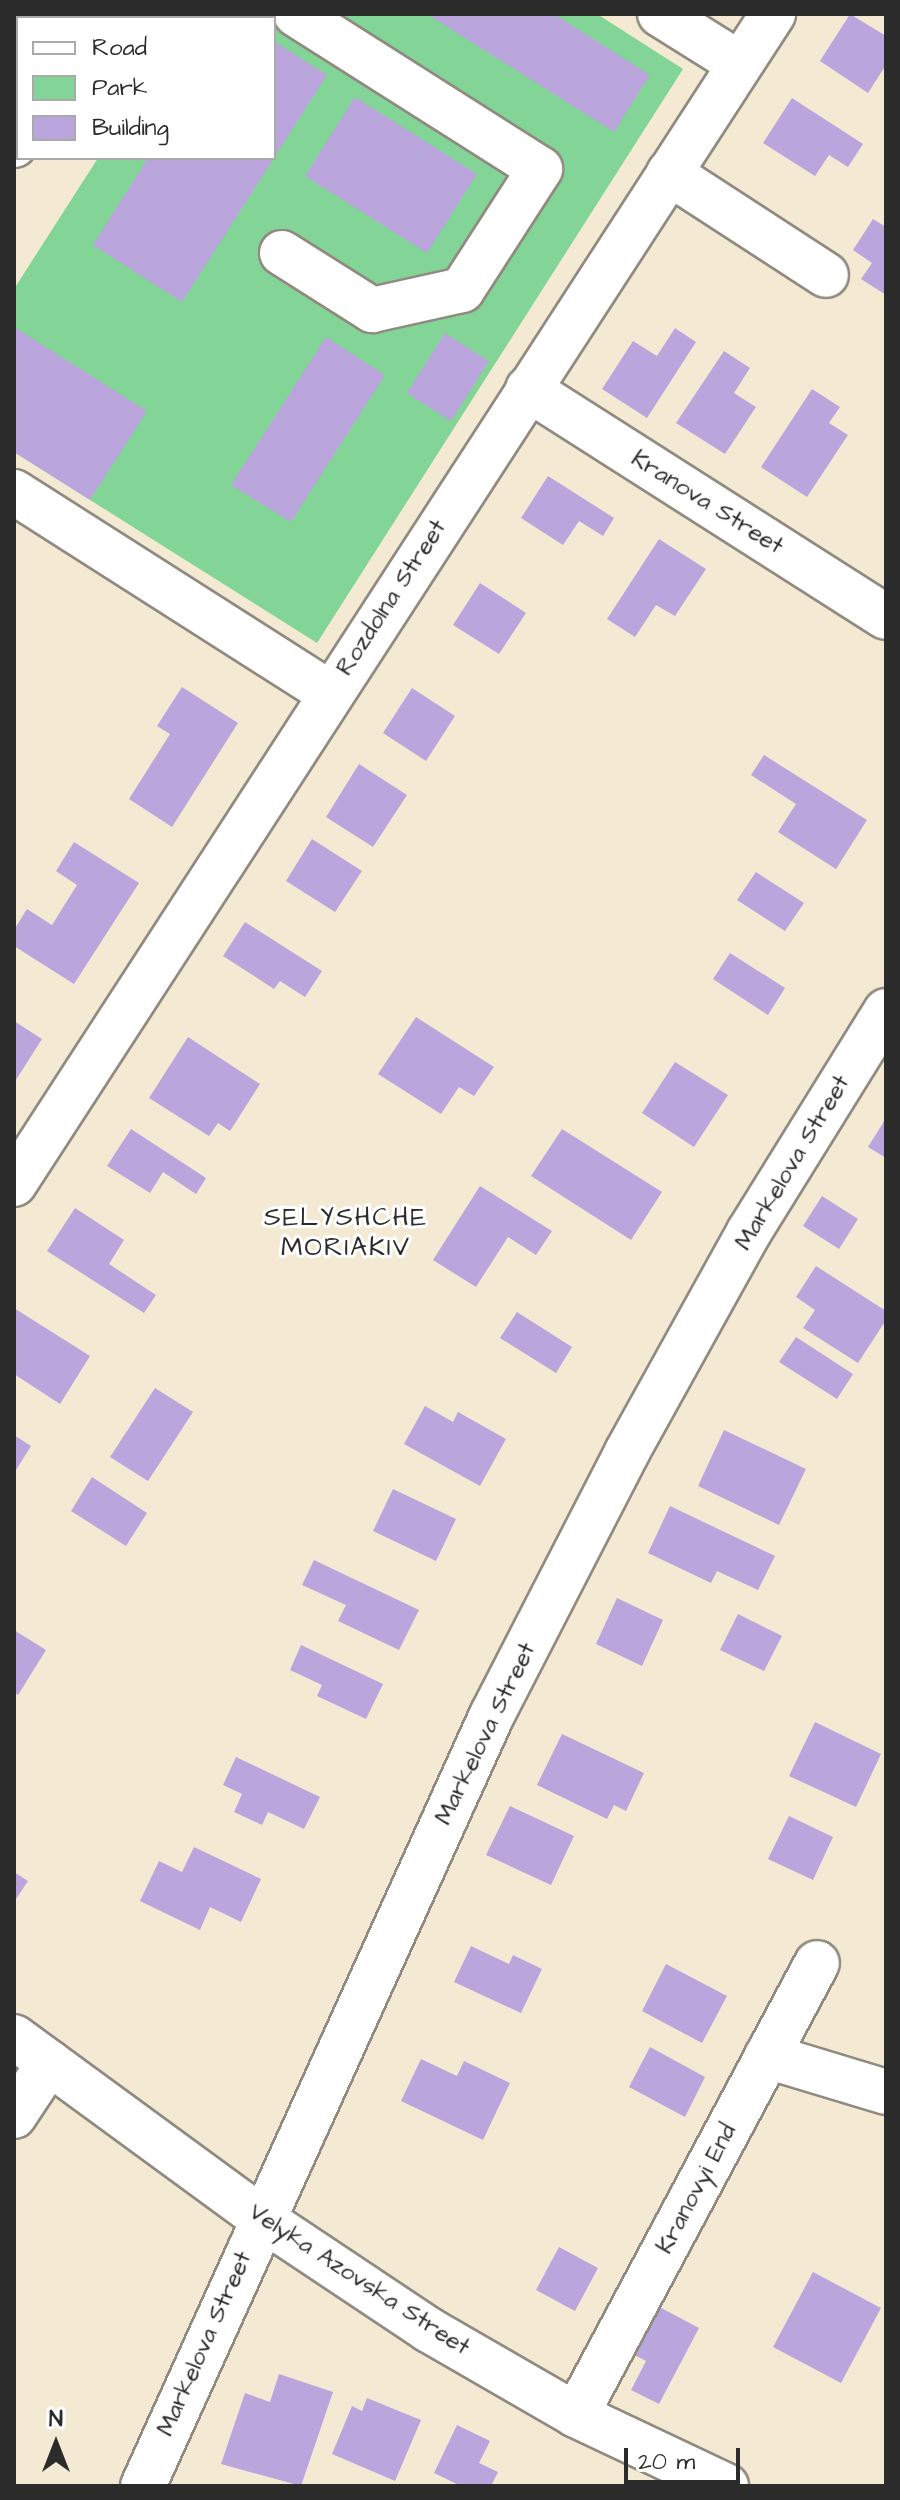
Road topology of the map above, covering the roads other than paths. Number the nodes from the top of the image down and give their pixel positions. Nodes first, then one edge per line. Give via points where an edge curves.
1 (296, 14) edge
2 (660, 14) edge
3 (773, 14) edge
4 (740, 64) junction
5 (669, 173) junction
6 (282, 253) dead end
7 (826, 275) dead end
8 (528, 389) junction
9 (14, 492) edge
10 (886, 617) edge
11 (330, 693) junction
12 (886, 1011) edge
13 (14, 1184) edge
14 (817, 1963) dead end
15 (14, 2037) edge
16 (767, 2056) junction
17 (49, 2063) junction
18 (886, 2092) edge
19 (14, 2116) edge
20 (261, 2218) junction
21 (576, 2415) junction
22 (143, 2486) edge
23 (726, 2486) edge

1 - 6 street via 540,169 462,290 372,310
2 - 4 street
3 - 4 street, Rozdolna Street
4 - 5 street, Rozdolna Street
5 - 7 street
5 - 8 street, Rozdolna Street
8 - 10 street, Kranova Street
8 - 11 street, Rozdolna Street
9 - 11 street
11 - 13 street, Rozdolna Street
12 - 20 street, Markelova Street via 749,1232 620,1466 492,1715
14 - 16 street, Kranovyi End
15 - 17 street, Velyka Azovska Street
16 - 18 street
16 - 21 street, Kranovyi End
17 - 19 street
17 - 20 street, Velyka Azovska Street
20 - 21 street, Velyka Azovska Street via 429,2330
20 - 22 street, Markelova Street
21 - 23 street, Velyka Azovska Street

